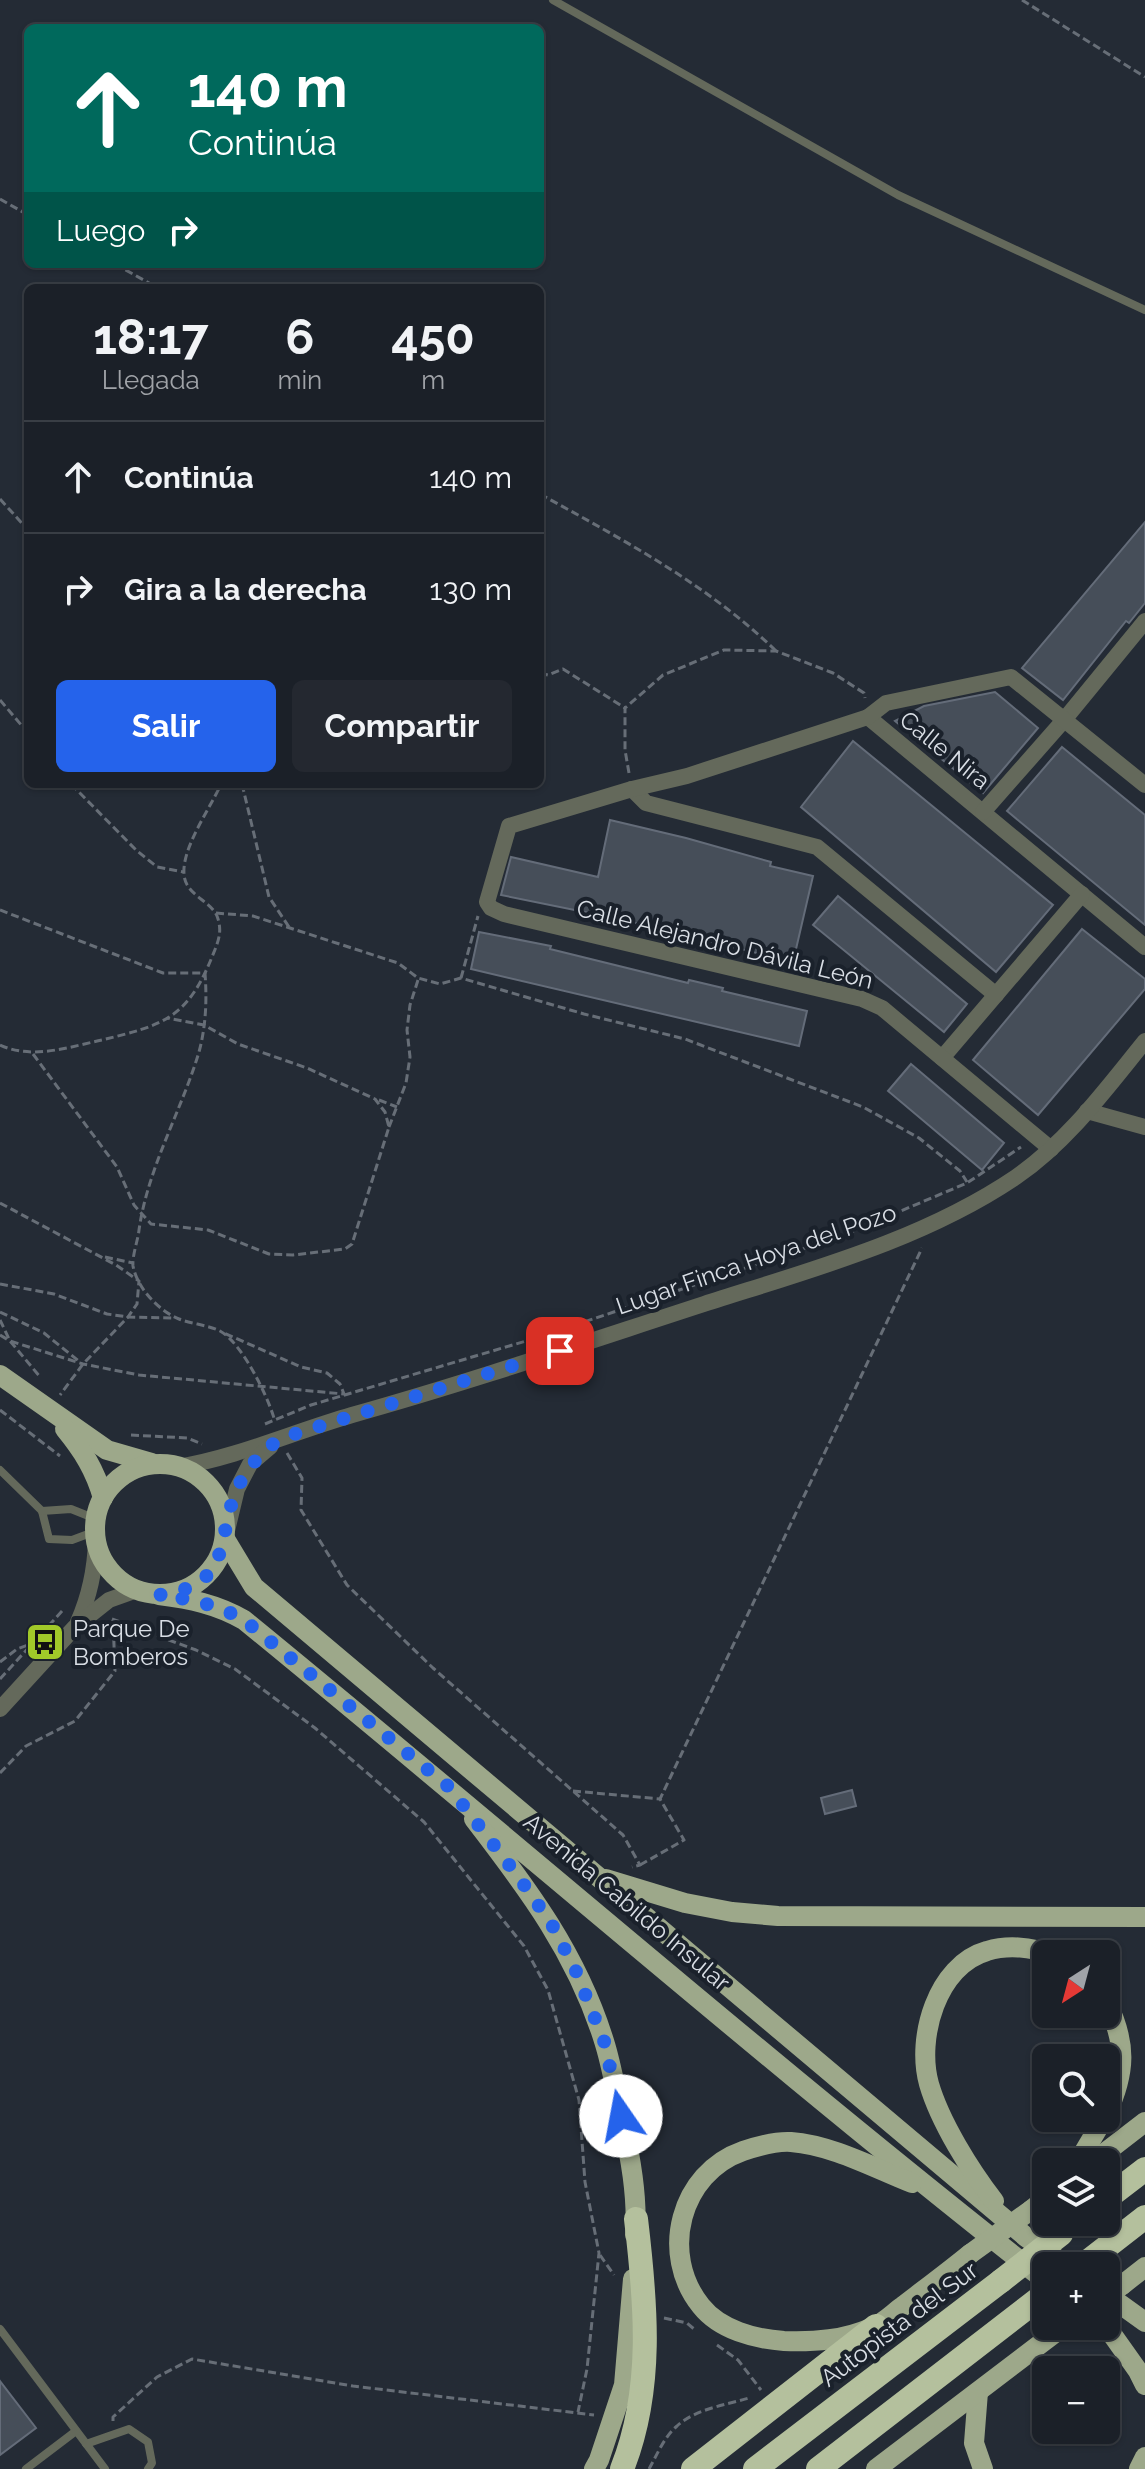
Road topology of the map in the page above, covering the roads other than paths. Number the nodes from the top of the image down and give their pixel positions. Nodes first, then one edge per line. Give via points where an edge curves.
1 (553, 0) edge
2 (1145, 310) edge
3 (1145, 621) edge
4 (868, 717) junction
5 (1064, 720) junction
6 (1145, 785) edge
7 (632, 789) junction
8 (983, 812) junction
9 (1082, 894) junction
10 (487, 902) joint
11 (1145, 947) edge
12 (996, 995) junction
13 (1145, 1041) edge
14 (942, 1058) junction
15 (1087, 1111) junction
16 (1145, 1127) edge
17 (1051, 1149) junction
18 (0, 1375) edge
19 (49, 1410) junction
20 (279, 1439) junction
21 (156, 1464) junction
22 (178, 1467) junction
23 (0, 1470) edge
24 (103, 1498) junction
25 (42, 1511) junction
26 (96, 1530) junction
27 (225, 1539) junction
28 (137, 1590) junction
29 (159, 1595) junction
30 (91, 1607) junction
31 (0, 1709) edge
32 (449, 1787) junction
33 (600, 1877) junction
34 (1145, 1917) edge
35 (1032, 1948) edge
36 (1117, 2028) edge
37 (1120, 2072) edge
38 (1145, 2122) edge
39 (1111, 2148) edge
40 (1145, 2169) edge
41 (1120, 2188) edge
42 (930, 2190) junction
43 (1032, 2208) edge
44 (1145, 2217) edge
45 (636, 2219) joint
46 (1059, 2236) edge
47 (1026, 2237) junction
48 (1047, 2252) edge
49 (1100, 2252) edge
50 (1145, 2267) edge
51 (1032, 2270) edge
52 (1120, 2285) edge
53 (638, 2299) junction
54 (1120, 2300) edge
55 (1032, 2304) edge
56 (1145, 2322) edge
57 (876, 2326) junction
58 (0, 2329) edge
59 (1120, 2338) edge
60 (1045, 2340) edge
61 (1115, 2340) edge
62 (1145, 2355) edge
63 (1145, 2385) edge
64 (978, 2392) junction
65 (743, 2428) junction
66 (76, 2431) junction
67 (86, 2444) junction
68 (1145, 2457) edge
69 (26, 2469) edge
70 (105, 2469) edge
71 (148, 2469) edge
72 (594, 2469) edge
73 (622, 2469) edge
74 (682, 2469) edge
75 (693, 2469) edge
76 (755, 2469) edge
77 (818, 2469) edge
78 (876, 2469) edge
79 (983, 2469) edge
80 (1139, 2469) edge

1 - 2 lane via 898,195
3 - 5 street
4 - 5 street via 886,703 1011,677
4 - 7 street, Calle Nira
4 - 8 street, Calle Nira
5 - 6 street
5 - 8 street
7 - 10 street, Calle Nira via 509,826
7 - 12 street via 646,803 817,847
8 - 9 street, Calle Nira
9 - 11 street, Calle Nira
9 - 12 street
10 - 14 street, Calle Alejandro Dávila León via 504,914 862,999 882,1008
12 - 14 street
13 - 15 street, Lugar Finca Hoya del Pozo
14 - 17 street, Calle Alejandro Dávila León
15 - 16 street
15 - 17 street, Lugar Finca Hoya del Pozo
17 - 20 street, Lugar Finca Hoya del Pozo via 978,1200 854,1255
18 - 19 main road
19 - 21 main road via 107,1450
19 - 24 main road via 86,1455
20 - 22 street, Lugar Finca Hoya del Pozo via 222,1459
20 - 27 street, Lugar Finca Hoya del Pozo via 250,1464 237,1489
21 - 22 main road
21 - 24 main road via 134,1469
22 - 27 main road via 195,1474 214,1494 225,1520
23 - 25 lane
24 - 26 main road
25 - 26 lane via 71,1509
25 - 26 lane via 49,1539 72,1540
26 - 28 main road via 110,1571
26 - 30 street
27 - 29 main road via 214,1565 195,1585
27 - 33 main road, Avenida Cabildo Insular via 254,1587
28 - 29 main road
28 - 30 street
29 - 32 main road, Avenida Cabildo Insular via 199,1600 244,1620
30 - 31 street
32 - 42 main road, Avenida Cabildo Insular
32 - 45 main road via 551,1923 575,1969 604,2041
33 - 34 main road via 685,1903 778,1916
33 - 47 main road, Avenida Cabildo Insular
35 - 47 main road via 1003,1947 966,1960 932,2011 924,2059 939,2110 992,2199
36 - 37 main road
38 - 39 main road
40 - 41 highway
42 - 51 main road, Avenida Cabildo Insular
42 - 57 main road via 833,2151 790,2142 757,2146 717,2163 683,2211 679,2251 687,2282 700,2305 726,2326 775,2340 812,2342
43 - 57 main road, bridge
44 - 49 highway
45 - 53 highway
46 - 76 highway, Autopista del Sur, bridge
47 - 48 main road, Avenida Cabildo Insular
50 - 52 main road
53 - 72 main road via 624,2385
53 - 73 highway via 644,2382 635,2438
54 - 56 main road
55 - 77 highway
57 - 65 highway
58 - 66 lane
59 - 62 main road
60 - 64 main road
61 - 63 main road
64 - 78 main road
64 - 79 main road via 974,2443
65 - 74 lane
65 - 75 highway
66 - 67 lane
66 - 69 lane
67 - 70 lane
67 - 71 lane via 129,2429 148,2442
68 - 80 main road

